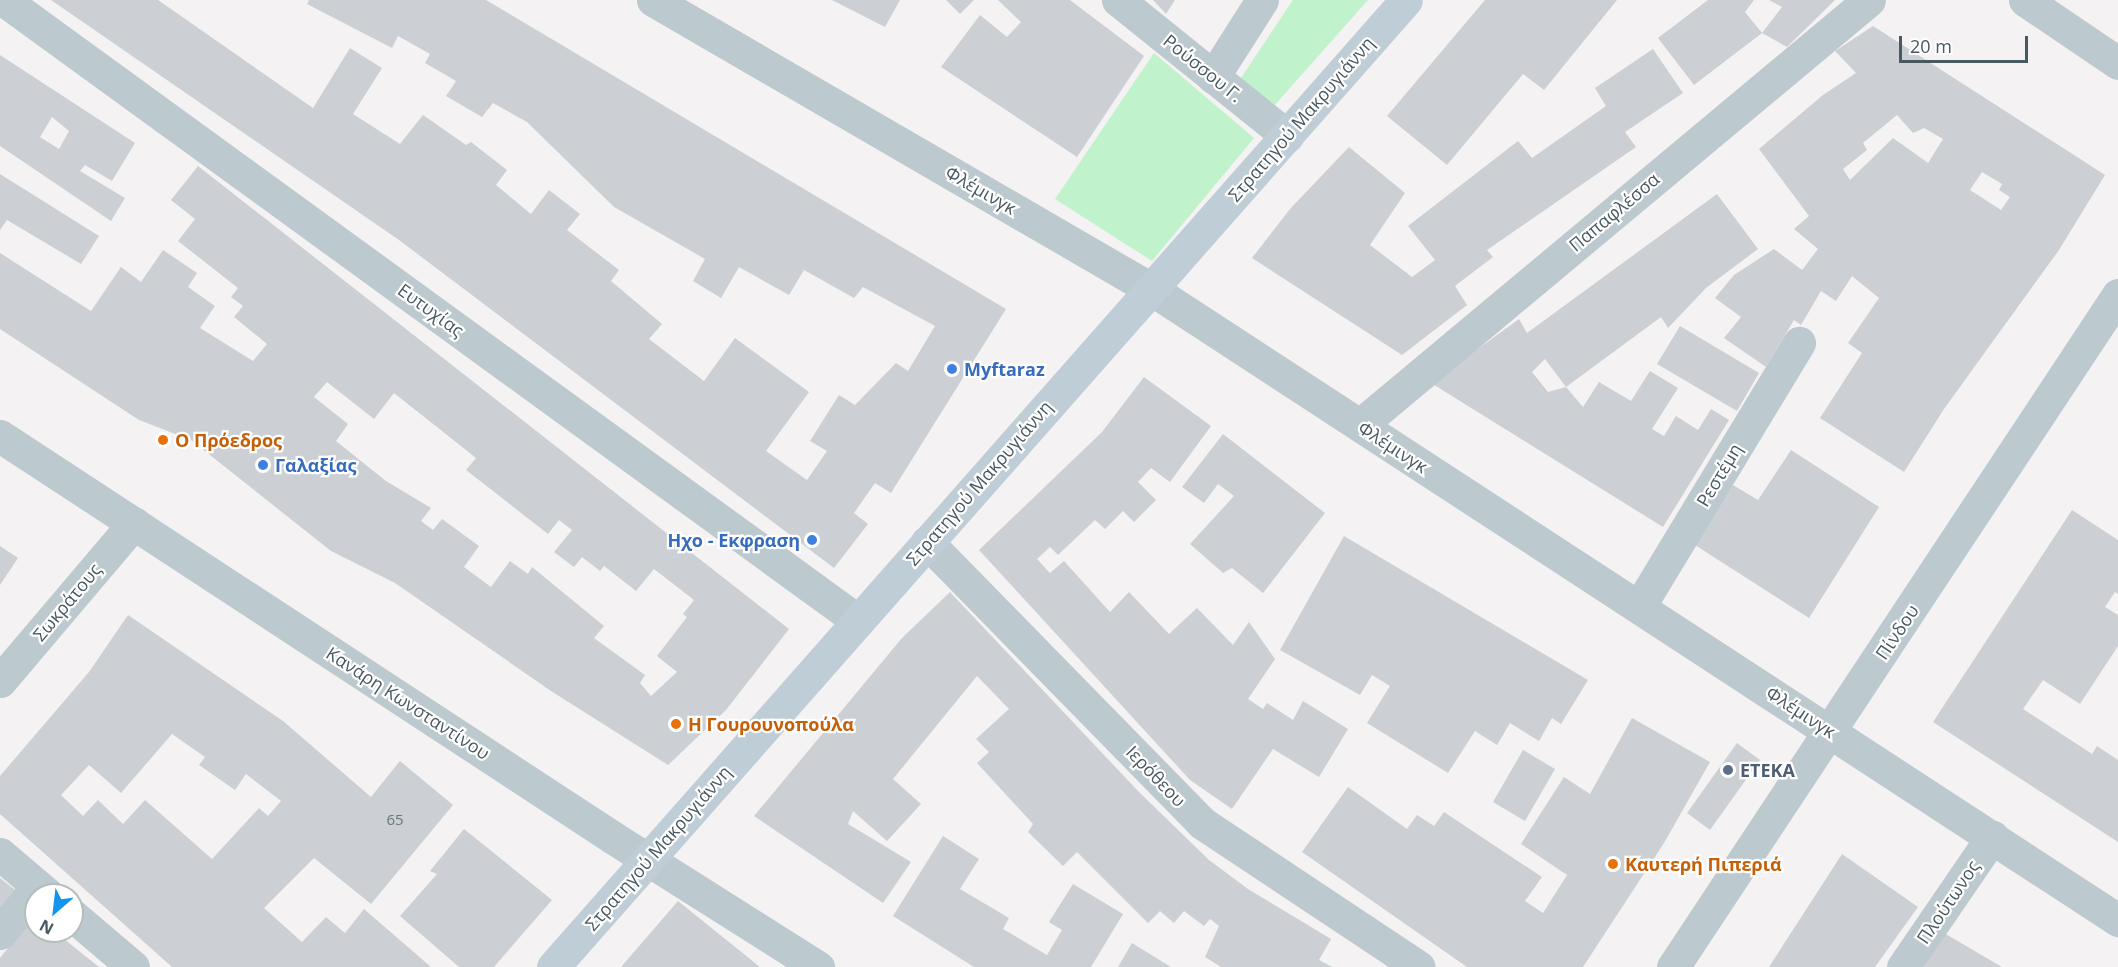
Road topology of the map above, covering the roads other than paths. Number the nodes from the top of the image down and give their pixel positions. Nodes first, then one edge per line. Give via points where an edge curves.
1 (4, 0) edge
2 (653, 0) edge
3 (1119, 0) edge
4 (1262, 0) edge
5 (1406, 0) edge
6 (1869, 0) edge
7 (2025, 0) edge
8 (2118, 63) edge
9 (1213, 77) junction
10 (1287, 136) junction
11 (1151, 289) junction
12 (2118, 295) edge
13 (1799, 343) dead end
14 (1360, 425) junction
15 (0, 436) edge
16 (134, 523) junction
17 (927, 542) junction
18 (1639, 607) junction
19 (858, 621) junction
20 (0, 681) edge
21 (1831, 732) junction
22 (1992, 837) junction
23 (0, 854) edge
24 (648, 860) junction
25 (34, 883) edge
26 (24, 910) edge
27 (2118, 920) edge
28 (84, 925) edge
29 (0, 933) edge
30 (133, 967) edge
31 (553, 967) edge
32 (818, 967) edge
33 (1419, 967) edge
34 (1673, 967) edge
35 (1903, 967) edge

1 - 19 street, Ευτυχίας
2 - 11 street, Φλέμινγκ
3 - 9 street, Ρούσσου Γ.
4 - 9 street
5 - 10 main road, Στρατηγού Μακρυγιάννη
6 - 14 street, Παπαφλέσσα
7 - 8 street
9 - 10 street, Ρούσσου Γ.
10 - 11 main road, Στρατηγού Μακρυγιάννη
11 - 14 street, Φλέμινγκ
11 - 17 main road, Στρατηγού Μακρυγιάννη
12 - 21 street, Πίνδου
13 - 18 street, Ρεστέμη
14 - 18 street, Φλέμινγκ
15 - 16 street, Κανάρη Κωνσταντίνου
16 - 20 street, Σωκράτους
16 - 24 street, Κανάρη Κωνσταντίνου
17 - 19 main road, Στρατηγού Μακρυγιάννη
17 - 33 street, Ιερόθεου via 1202,823
18 - 21 street, Φλέμινγκ
19 - 24 main road, Στρατηγού Μακρυγιάννη
21 - 22 street, Φλέμινγκ
21 - 34 street, Πίνδου
22 - 27 street, Φλέμινγκ
22 - 35 street, Πλούτωνος
23 - 25 street
24 - 31 main road, Στρατηγού Μακρυγιάννη
24 - 32 street, Κανάρη Κωνσταντίνου
26 - 29 street
28 - 30 street

